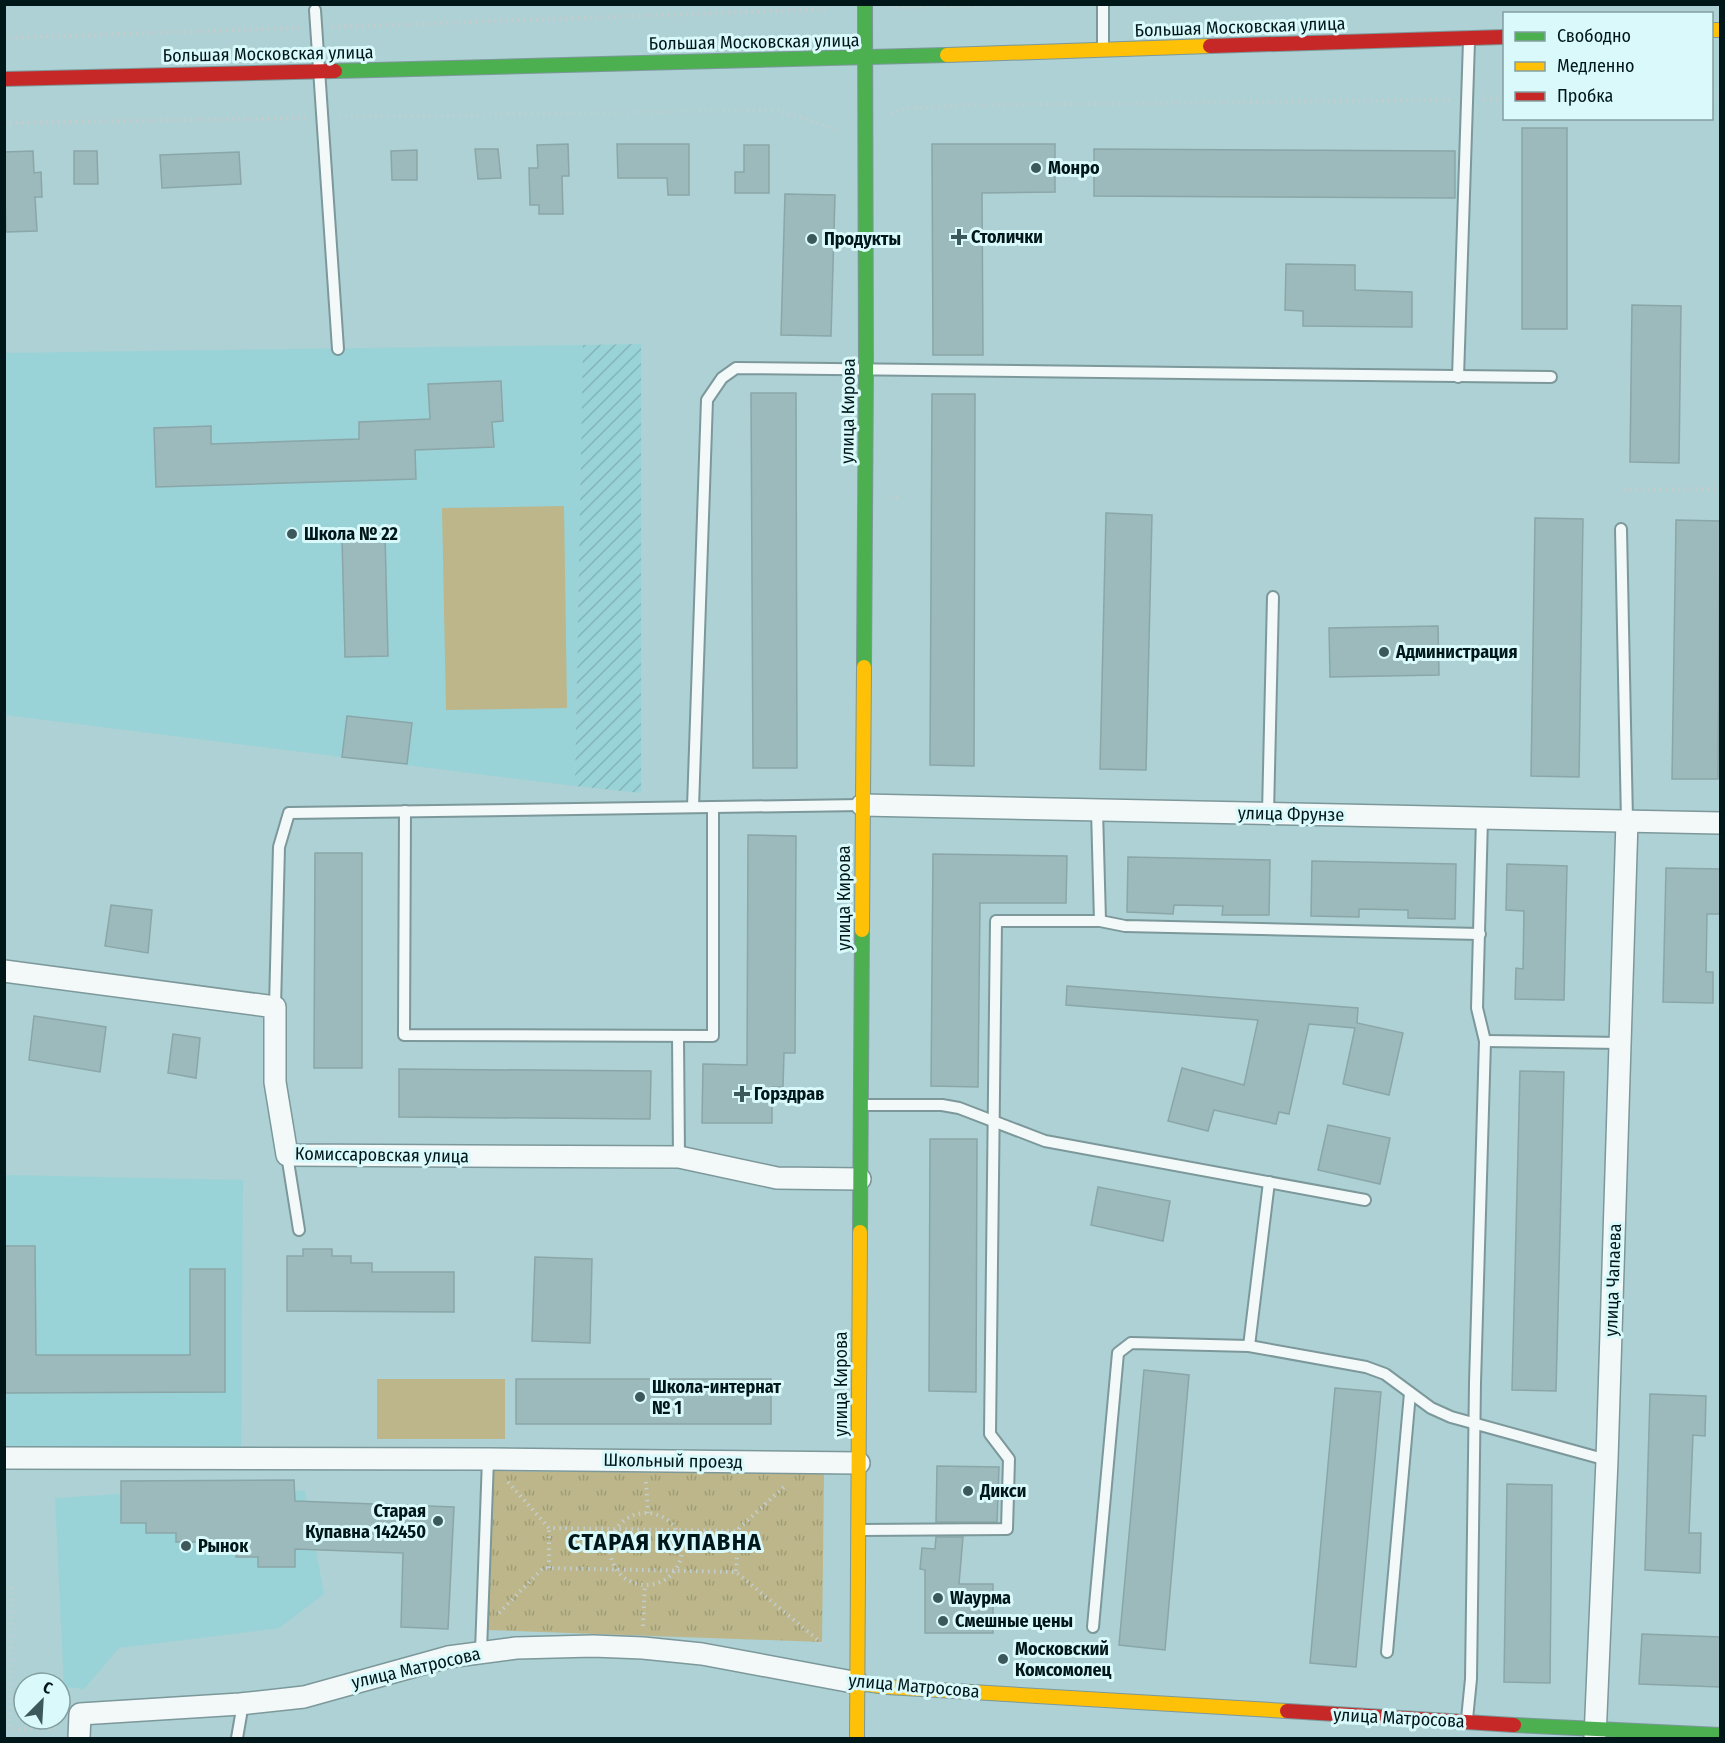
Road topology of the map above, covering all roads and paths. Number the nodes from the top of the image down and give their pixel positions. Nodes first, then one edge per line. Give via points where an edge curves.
1 (865, 4) edge
2 (1069, 4) edge
3 (1103, 4) edge
4 (879, 7) dead end
5 (830, 9) dead end
6 (315, 10) dead end
7 (317, 28) junction
8 (1503, 37) edge
9 (4, 38) edge
10 (1469, 38) junction
11 (1103, 50) junction
12 (865, 57) junction
13 (320, 71) junction
14 (4, 79) edge
15 (1467, 99) junction
16 (1503, 99) edge
17 (323, 117) junction
18 (4, 123) edge
19 (867, 131) junction
20 (338, 349) dead end
21 (866, 370) junction
22 (1458, 377) junction
23 (1551, 377) dead end
24 (1720, 489) edge
25 (1624, 490) dead end
26 (1621, 529) dead end
27 (1273, 597) dead end
28 (862, 805) junction
29 (693, 807) junction
30 (713, 807) junction
31 (1097, 810) junction
32 (405, 811) junction
33 (1268, 813) junction
34 (1482, 818) junction
35 (1627, 821) junction
36 (1720, 823) edge
37 (1100, 921) junction
38 (1480, 934) junction
39 (4, 971) edge
40 (276, 1007) junction
41 (678, 1036) junction
42 (1485, 1041) junction
43 (1620, 1043) junction
44 (861, 1105) junction
45 (993, 1122) junction
46 (287, 1155) junction
47 (679, 1157) junction
48 (860, 1179) junction
49 (1269, 1182) junction
50 (1365, 1200) dead end
51 (299, 1230) dead end
52 (1249, 1346) junction
53 (1410, 1393) junction
54 (1475, 1424) junction
55 (4, 1458) edge
56 (488, 1459) junction
57 (645, 1460) junction
58 (1607, 1460) junction
59 (811, 1462) junction
60 (859, 1463) junction
61 (648, 1513) junction
62 (739, 1527) junction
63 (549, 1528) junction
64 (616, 1529) junction
65 (676, 1530) junction
66 (858, 1530) junction
67 (549, 1568) junction
68 (616, 1569) junction
69 (674, 1570) junction
70 (736, 1572) junction
71 (645, 1585) junction
72 (4, 1589) edge
73 (1093, 1628) dead end
74 (642, 1633) dead end
75 (482, 1641) junction
76 (830, 1650) dead end
77 (1387, 1652) dead end
78 (858, 1683) junction
79 (241, 1715) dead end
80 (1467, 1722) junction
81 (79, 1727) edge
82 (1596, 1734) edge
83 (1720, 1735) edge
84 (237, 1738) edge
85 (857, 1738) edge

1 - 12 street, улица Кирова
2 - 4 path
3 - 11 lane
5 - 7 path
6 - 7 lane
7 - 9 path
7 - 13 lane
8 - 10 street, Большая Московская улица
10 - 11 street, Большая Московская улица
10 - 15 lane
11 - 12 street, Большая Московская улица
12 - 13 street, Большая Московская улица
12 - 19 street, улица Кирова
13 - 14 street, Большая Московская улица
13 - 17 lane
15 - 16 path
15 - 19 path via 908,108 889,114 881,132
15 - 22 lane
17 - 18 path
17 - 19 path via 778,110 835,130
17 - 20 lane
19 - 21 street, улица Кирова
21 - 22 lane
21 - 28 street, улица Кирова
21 - 29 lane via 736,368 722,378 707,400
22 - 23 lane
24 - 25 path
26 - 35 lane
27 - 33 lane
28 - 30 lane
28 - 31 street, улица Фрунзе
28 - 44 street, улица Кирова
29 - 30 lane
29 - 32 lane
30 - 41 lane via 713,1036
31 - 33 street, улица Фрунзе
31 - 37 lane
32 - 40 lane via 289,813 279,847
32 - 41 lane via 404,1035
33 - 34 street, улица Фрунзе
34 - 35 street, улица Фрунзе
34 - 38 lane
35 - 36 street, улица Фрунзе
35 - 43 street, улица Чапаева
37 - 38 lane via 1125,926
37 - 45 lane via 996,921
38 - 42 lane via 1477,1008
39 - 40 street
40 - 46 street, Комиссаровская улица via 275,1082
41 - 47 lane
42 - 43 lane
42 - 54 lane
43 - 58 street, улица Чапаева
44 - 45 lane via 942,1105
44 - 48 street, улица Кирова
45 - 49 lane via 1045,1141
45 - 66 lane via 990,1434 1009,1459 1007,1529
46 - 47 street, Комиссаровская улица
46 - 51 lane
47 - 48 street, Комиссаровская улица via 777,1178
48 - 60 street, улица Кирова
49 - 50 lane
49 - 52 lane
52 - 53 lane via 1366,1367 1385,1374
52 - 73 lane via 1131,1343 1118,1353
53 - 54 lane via 1451,1418
53 - 77 lane
54 - 58 lane
54 - 80 lane
55 - 56 street, Школьный проезд
56 - 57 street, Школьный проезд
56 - 63 path
56 - 75 lane
57 - 59 street, Школьный проезд
57 - 61 path
58 - 82 street, улица Чапаева
59 - 60 street, Школьный проезд
59 - 62 path
60 - 66 street, улица Кирова
61 - 64 path via 625,1519
61 - 65 path via 659,1515
62 - 65 path via 736,1531
62 - 70 path
63 - 64 path
63 - 67 path
64 - 65 path
64 - 68 path via 610,1551
65 - 69 path via 681,1554
66 - 78 street, улица Кирова
67 - 68 path
67 - 75 path via 543,1568
68 - 69 path
68 - 71 path via 628,1580
69 - 70 path
69 - 71 path via 662,1581
70 - 76 path
71 - 74 path
72 - 81 path via 11,1588 10,1729
75 - 78 street, улица Матросова via 702,1654
75 - 81 street, улица Матросова via 304,1696
78 - 80 street, улица Матросова
78 - 85 street, улица Кирова
79 - 84 lane
80 - 82 street, улица Матросова
82 - 83 street, улица Матросова

